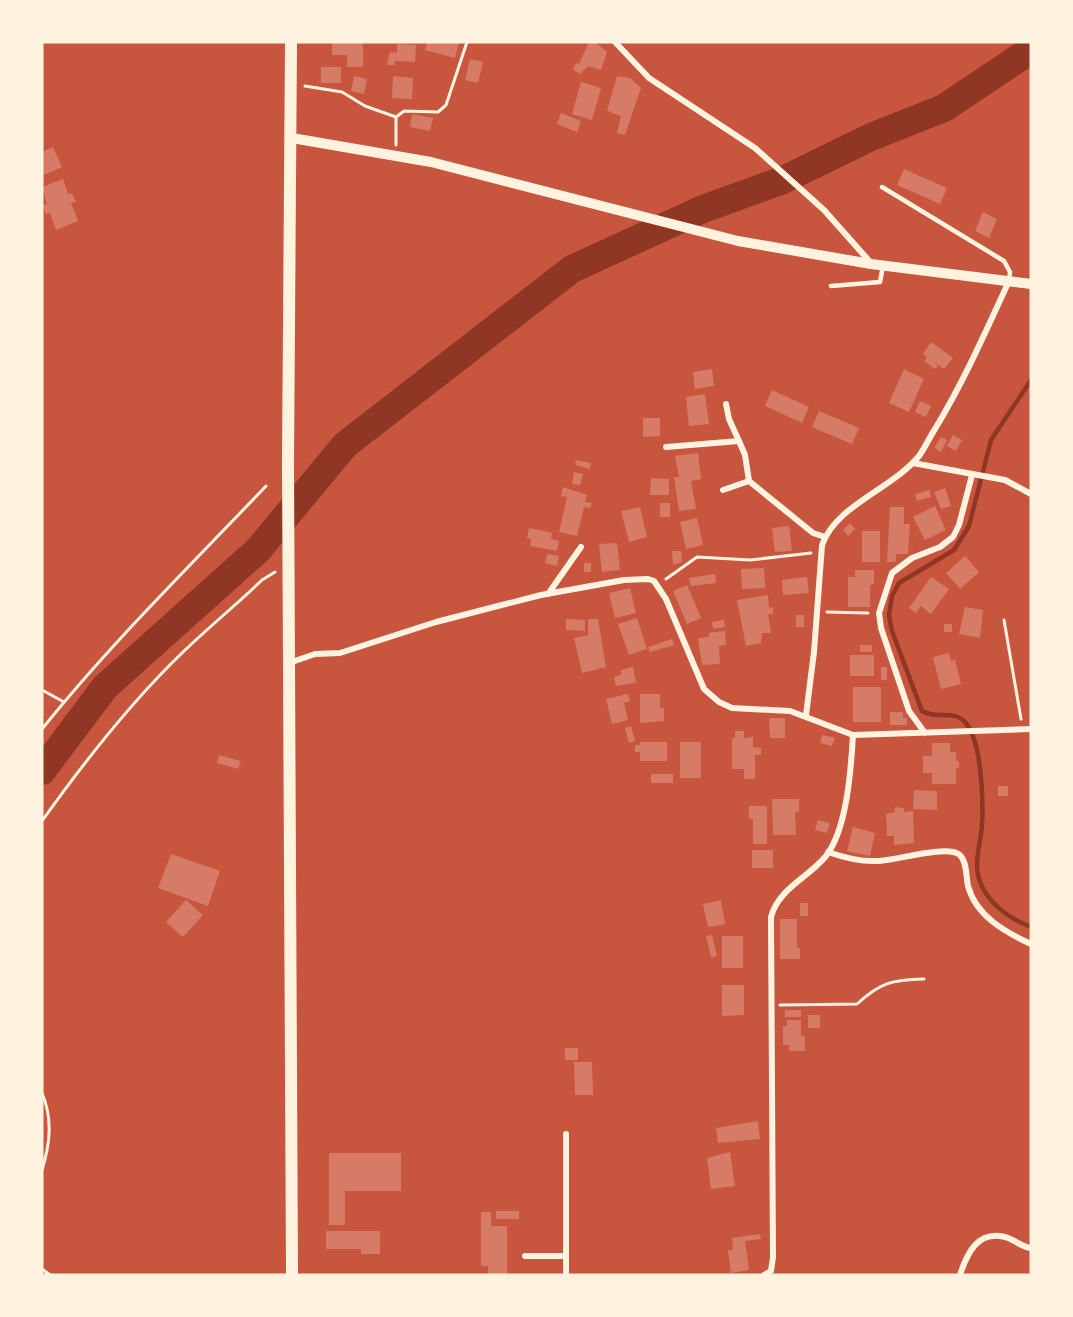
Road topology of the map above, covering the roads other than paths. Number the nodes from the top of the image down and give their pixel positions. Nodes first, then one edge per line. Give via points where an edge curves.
1 (291, 42) edge
2 (615, 42) edge
3 (292, 138) junction
4 (882, 187) dead end
5 (877, 264) junction
6 (1009, 281) junction
7 (1031, 284) edge
8 (831, 286) dead end
9 (726, 404) dead end
10 (739, 441) junction
11 (666, 447) dead end
12 (913, 463) junction
13 (974, 475) junction
14 (749, 481) junction
15 (723, 490) dead end
16 (1031, 494) edge
17 (825, 537) junction
18 (580, 547) dead end
19 (548, 594) junction
20 (289, 663) junction
21 (806, 715) junction
22 (1031, 729) edge
23 (925, 733) junction
24 (853, 735) junction
25 (828, 852) junction
26 (1031, 944) edge
27 (566, 1134) dead end
28 (1031, 1248) edge
29 (525, 1256) dead end
30 (566, 1256) junction
31 (772, 1268) junction
32 (292, 1275) edge
33 (566, 1275) edge
34 (764, 1275) edge
35 (775, 1275) edge
36 (960, 1275) edge

1 - 3 main road
2 - 5 street via 649,78 755,148
3 - 5 street via 396,156 738,241
3 - 20 main road
4 - 6 lane via 1004,261 1011,272
5 - 6 street
5 - 8 lane via 880,282
6 - 7 street
6 - 12 street via 960,388
9 - 10 street
10 - 11 street
10 - 14 street via 746,455
12 - 13 street
12 - 17 street via 840,518
13 - 16 street via 1005,480
13 - 23 street via 953,537 892,573 879,613 909,711
14 - 15 street
14 - 17 street via 813,533
17 - 21 street
18 - 19 street
19 - 20 street via 436,622 340,653 315,654
19 - 21 street via 648,579 658,585 710,696 732,708 776,709
20 - 32 main road
21 - 24 street
22 - 23 street
23 - 24 street
24 - 25 street via 843,810
25 - 26 street via 870,861 953,852 960,855 976,903 1002,930
25 - 31 street via 777,899 772,910
27 - 30 street
28 - 36 street via 1004,1237 982,1237
29 - 30 street
30 - 33 street
31 - 34 street
31 - 35 street

